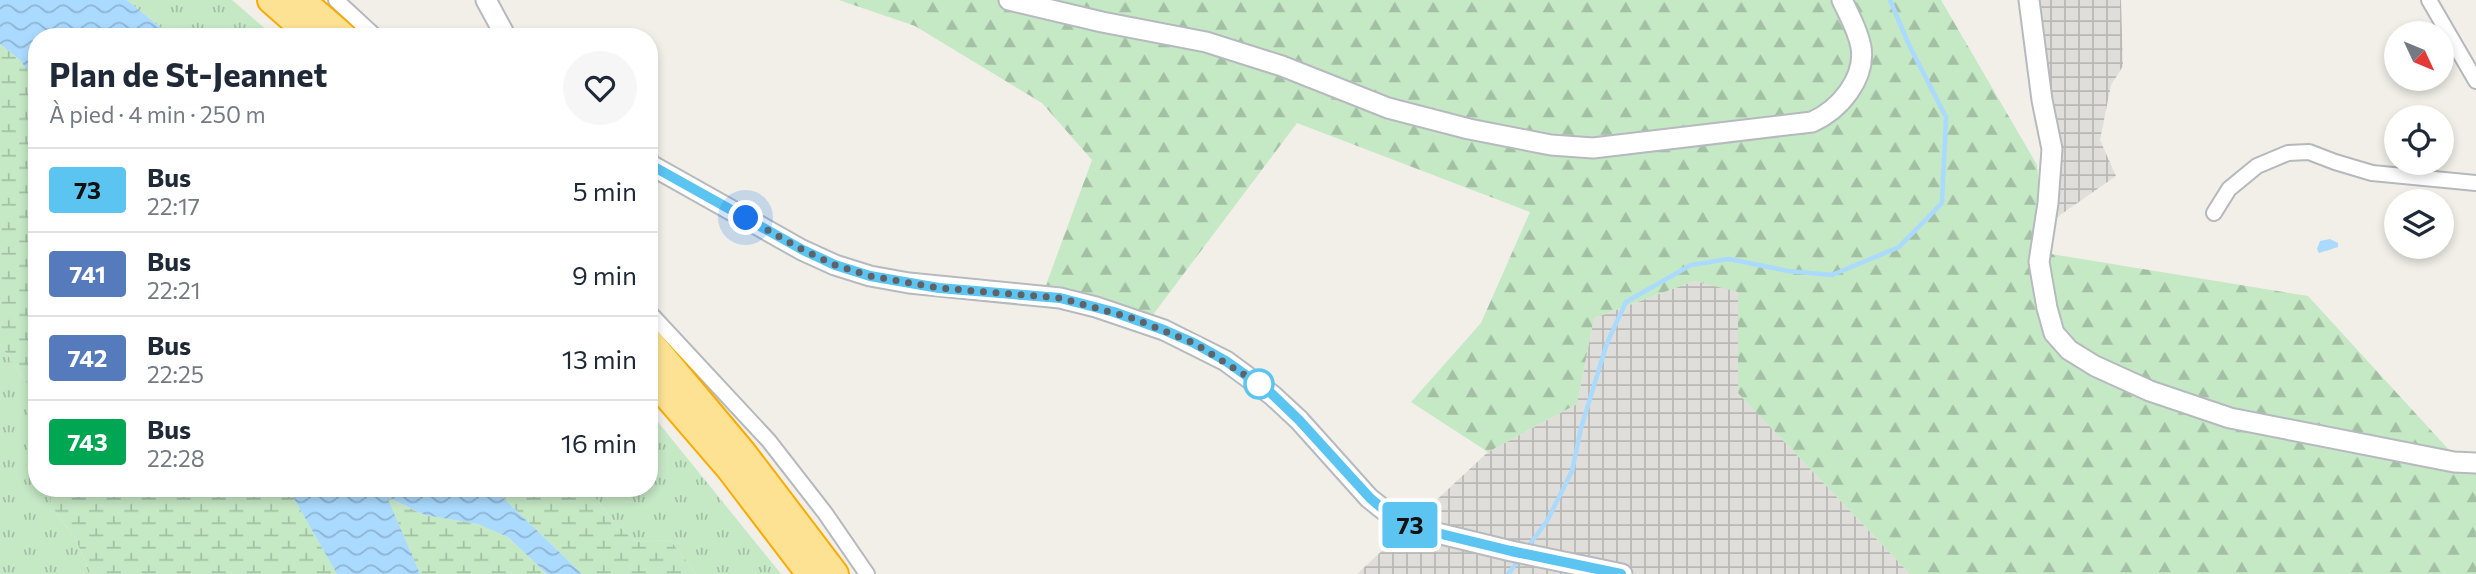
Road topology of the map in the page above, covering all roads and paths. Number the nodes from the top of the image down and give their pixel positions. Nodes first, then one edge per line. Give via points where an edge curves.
1 (271, 0) edge
2 (301, 0) edge
3 (336, 0) edge
4 (486, 0) edge
5 (1009, 0) edge
6 (1842, 0) edge
7 (2029, 0) edge
8 (2429, 0) edge
9 (303, 28) edge
10 (334, 28) edge
11 (366, 28) edge
12 (501, 28) edge
13 (2476, 81) edge
14 (658, 169) edge
15 (2476, 183) edge
16 (2214, 213) dead end
17 (658, 322) edge
18 (658, 352) edge
19 (658, 385) edge
20 (2476, 463) edge
21 (810, 574) edge
22 (835, 574) edge
23 (867, 574) edge
24 (1622, 574) edge

1 - 9 highway
2 - 10 highway
3 - 11 street
4 - 12 street
5 - 6 street via 1206,42 1388,108 1468,129 1593,148 1823,117 1851,87 1861,60 1857,33
7 - 20 street via 2052,149 2039,262 2054,332 2069,350 2150,391 2230,418
8 - 13 street
14 - 24 street via 835,265 939,288 1060,298 1132,318 1194,343 1272,394 1389,514 1433,532
15 - 16 street via 2372,173 2309,152 2288,153 2257,166 2229,189
17 - 23 street via 769,441
18 - 22 highway
19 - 21 highway via 730,469

